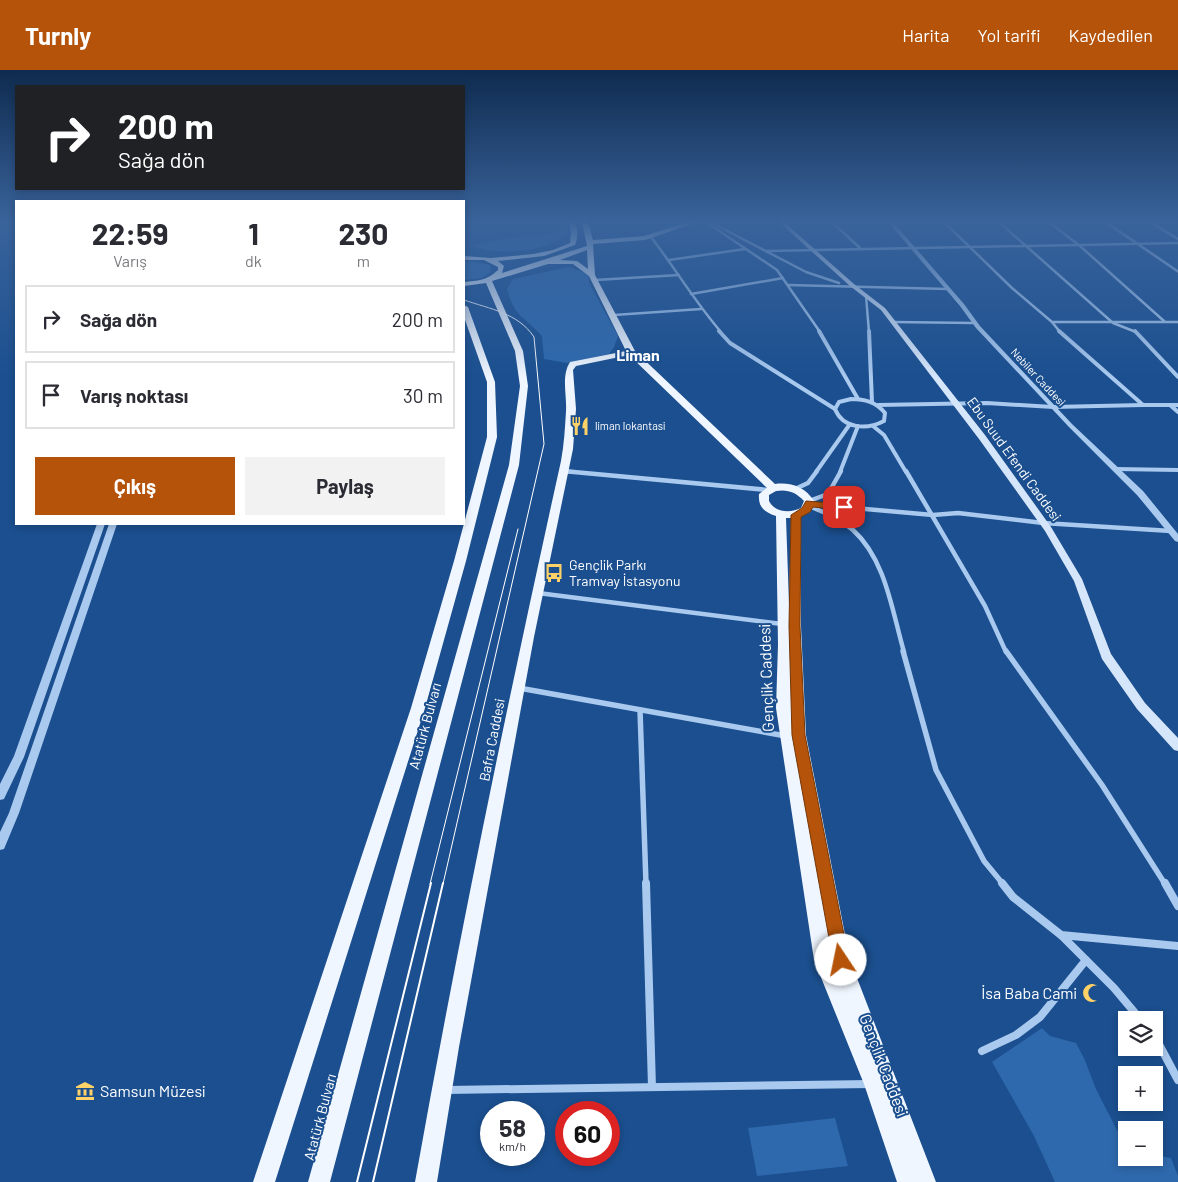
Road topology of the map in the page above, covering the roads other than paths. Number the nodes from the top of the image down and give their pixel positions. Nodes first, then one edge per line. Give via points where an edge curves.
1 (498, 274) edge
2 (509, 274) edge
3 (509, 274) edge
4 (589, 274) edge
5 (592, 274) edge
6 (780, 274) edge
7 (809, 274) edge
8 (840, 274) edge
9 (936, 274) edge
10 (998, 274) edge
11 (1059, 274) edge
12 (1111, 274) edge
13 (679, 275) joint
14 (593, 277) junction
15 (783, 278) junction
16 (492, 283) junction
17 (465, 284) edge
18 (788, 285) junction
19 (852, 285) junction
20 (948, 288) junction
21 (691, 294) junction
22 (866, 296) junction
23 (701, 309) junction
24 (465, 310) edge
25 (614, 315) junction
26 (1164, 321) junction
27 (893, 322) junction
28 (1052, 322) junction
29 (1178, 322) edge
30 (975, 323) junction
31 (1113, 323) junction
32 (631, 352) junction
33 (1178, 377) edge
34 (858, 399) junction
35 (872, 402) junction
36 (956, 403) junction
37 (878, 405) junction
38 (1169, 405) junction
39 (1178, 405) edge
40 (1143, 406) junction
41 (1053, 407) junction
42 (834, 409) junction
43 (1178, 412) edge
44 (850, 424) junction
45 (858, 426) junction
46 (873, 426) junction
47 (1115, 469) junction
48 (1178, 470) edge
49 (563, 471) junction
50 (770, 489) junction
51 (795, 489) junction
52 (801, 508) junction
53 (933, 514) junction
54 (1043, 523) junction
55 (101, 525) edge
56 (113, 525) edge
57 (1171, 531) junction
58 (1178, 539) edge
59 (538, 593) junction
60 (783, 624) junction
61 (518, 688) junction
62 (640, 710) junction
63 (786, 736) junction
64 (1178, 746) edge
65 (0, 795) edge
66 (0, 845) edge
67 (1178, 906) edge
68 (1060, 935) junction
69 (1178, 946) edge
70 (1086, 960) junction
71 (1133, 1011) edge
72 (982, 1051) dead end
73 (1163, 1052) edge
74 (1178, 1080) edge
75 (874, 1084) junction
76 (652, 1087) junction
77 (442, 1090) junction
78 (264, 1182) edge
79 (319, 1182) edge
80 (426, 1182) edge
81 (908, 1182) edge
82 (925, 1182) edge

1 - 16 main road, Atatürk Bulvarı
2 - 16 main road
3 - 16 main road
4 - 14 main road
5 - 14 main road
6 - 15 street
7 - 19 street
8 - 19 main road, Ebu Suud Efendi Caddesi
9 - 20 street, Nebiler Caddesi
10 - 28 street
11 - 31 street
12 - 26 street
13 - 14 street
13 - 21 street
14 - 25 main road
15 - 18 street
15 - 21 street
16 - 17 main road
16 - 79 main road, Atatürk Bulvarı via 519,351 524,386 514,465
18 - 19 street
18 - 34 street via 822,335
19 - 20 street
19 - 22 main road, Ebu Suud Efendi Caddesi
20 - 30 street, Nebiler Caddesi
21 - 23 street
22 - 27 main road, Ebu Suud Efendi Caddesi
22 - 35 street
23 - 25 street
23 - 42 street via 730,343
24 - 78 main road, Atatürk Bulvarı via 491,382 492,436 418,708
25 - 32 main road
26 - 29 street
26 - 31 street
27 - 30 street
27 - 36 main road, Ebu Suud Efendi Caddesi
28 - 31 street
28 - 40 street via 1063,336
30 - 41 street, Nebiler Caddesi
31 - 33 street via 1134,330
32 - 49 main road, Bafra Caddesi via 574,364 569,370 571,409
32 - 50 main road via 732,447
34 - 35 street
34 - 42 street via 839,402
35 - 37 street
36 - 37 street
36 - 41 street
36 - 54 main road, Ebu Suud Efendi Caddesi
37 - 46 street via 886,418
38 - 39 street
38 - 40 street
38 - 43 street
40 - 41 street
41 - 47 street, Nebiler Caddesi
42 - 44 street via 838,417
44 - 45 street
44 - 51 street via 808,483
45 - 46 street
45 - 52 street via 828,494
46 - 53 street via 884,436
47 - 48 street
47 - 57 street, Nebiler Caddesi
49 - 50 street
49 - 59 main road, Bafra Caddesi
50 - 51 main road via 780,486
50 - 52 main road via 764,494 768,508
51 - 52 main road via 806,497
52 - 53 street
52 - 60 main road, Gençlik Caddesi
52 - 68 street via 836,517 851,527 866,544 881,570 936,770 984,862 1013,897
52 - 82 main road, Gençlik Caddesi via 794,626 798,735 841,960
53 - 54 street via 958,513
53 - 67 street via 985,606 1006,652 1102,785
54 - 57 street
54 - 64 main road, Ebu Suud Efendi Caddesi via 1079,581 1106,656 1140,706
55 - 65 street via 19,757
56 - 66 street via 14,813
57 - 58 street, Nebiler Caddesi
59 - 60 street
59 - 61 main road, Bafra Caddesi
60 - 63 main road, Gençlik Caddesi
61 - 62 street
61 - 77 main road, Bafra Caddesi
62 - 63 street
62 - 76 street
63 - 75 main road, Gençlik Caddesi via 823,960
68 - 69 street
68 - 70 street
70 - 71 street
70 - 72 street via 1040,1017 1016,1035
73 - 74 street
75 - 76 street
75 - 81 main road, Gençlik Caddesi
76 - 77 street
77 - 80 main road, Bafra Caddesi

